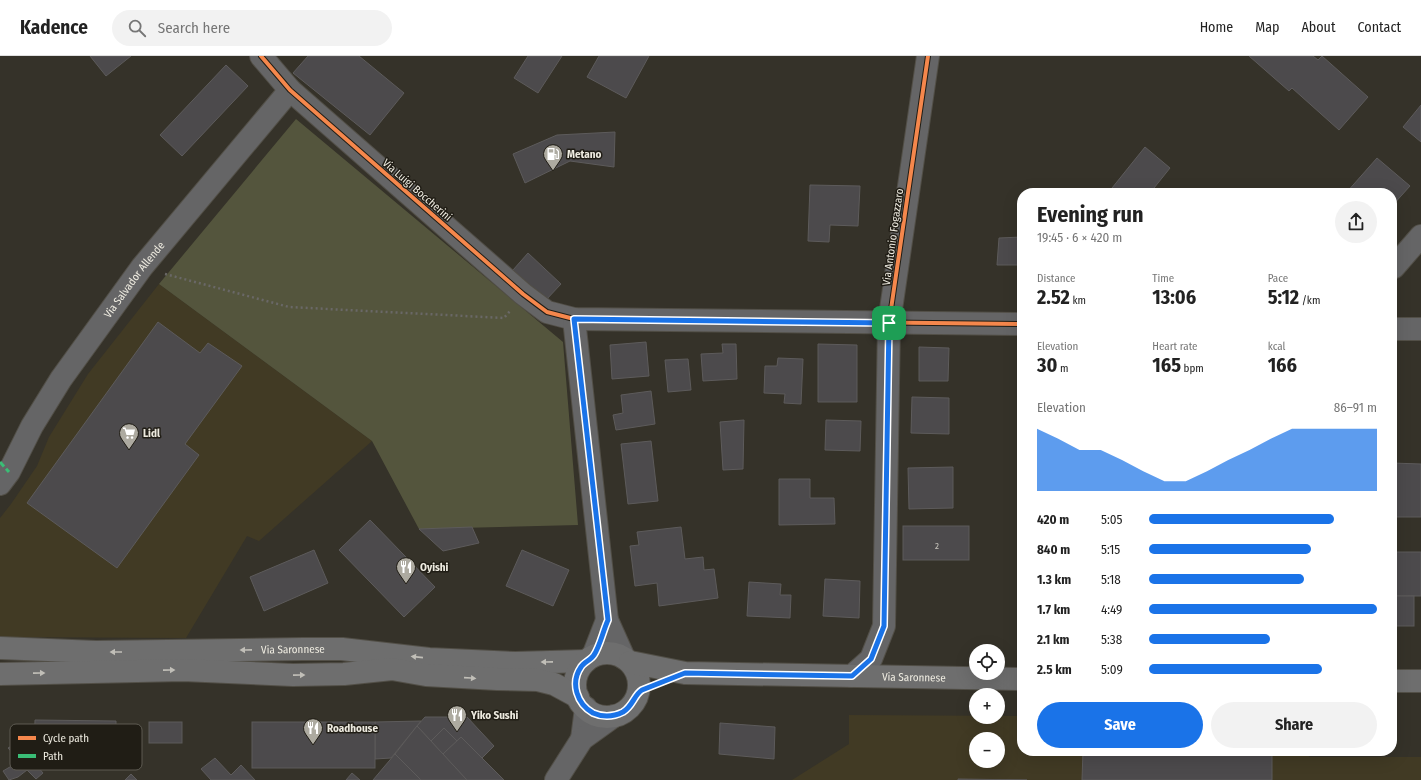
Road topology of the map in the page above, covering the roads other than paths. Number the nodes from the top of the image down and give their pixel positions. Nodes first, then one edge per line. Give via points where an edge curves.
1 (261, 56) edge
2 (928, 56) edge
3 (290, 90) junction
4 (1421, 236) edge
5 (1397, 264) edge
6 (574, 319) junction
7 (889, 323) junction
8 (1017, 324) edge
9 (1397, 329) edge
10 (1421, 329) edge
11 (0, 484) edge
12 (608, 620) junction
13 (0, 648) edge
14 (590, 658) junction
15 (627, 660) junction
16 (685, 673) junction
17 (0, 674) edge
18 (852, 676) junction
19 (1017, 679) edge
20 (1397, 681) edge
21 (1421, 681) edge
22 (638, 692) junction
23 (582, 702) junction
24 (614, 716) junction
25 (582, 739) junction
26 (556, 780) edge

1 - 3 street, Via Luigi Boccherini
2 - 7 street, Via Antonio Fogazzaro
3 - 6 street, Via Luigi Boccherini via 523,294 547,312
3 - 11 street, Via Salvador Allende via 142,267 61,378
4 - 5 street
6 - 7 street, Via Luigi Boccherini
6 - 12 street
7 - 8 street, Via Luigi Boccherini
7 - 18 street, Via Antonio Fogazzaro via 884,626 871,659
9 - 10 street
12 - 14 street
12 - 15 street
14 -> 13 main road, Via Saronnese via 515,663 429,659 342,649 96,652
14 - 15 main road, Via Saronnese via 611,653
14 - 23 main road via 580,668 576,678 576,687
15 - 16 main road, Via Saronnese
15 - 22 main road via 637,674
16 - 18 main road, Via Saronnese
16 - 22 main road, Via Saronnese
17 -> 23 main road via 183,670 293,675 344,674 392,669 426,675 538,680 554,684
18 - 19 main road, Via Saronnese
20 - 21 main road
22 - 24 main road via 630,707
23 - 24 main road via 597,715
23 - 25 street
24 - 25 street
25 - 26 street

